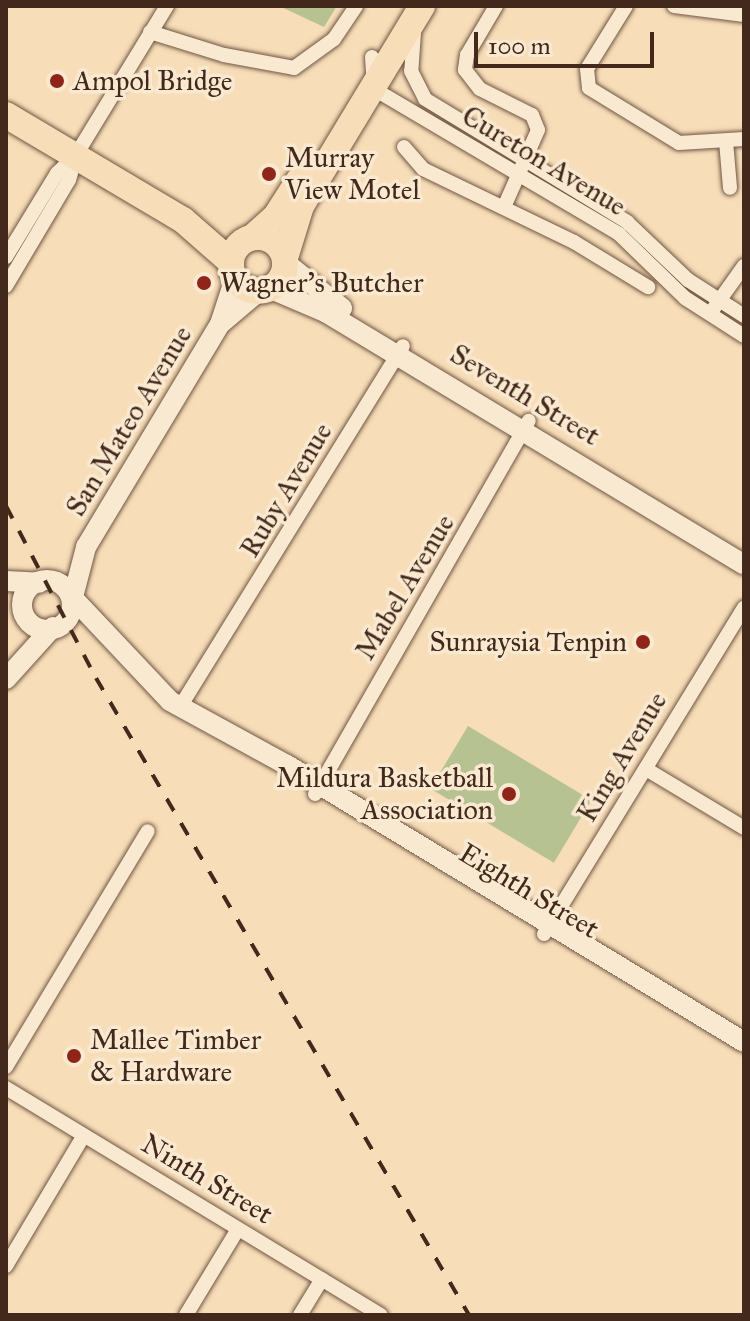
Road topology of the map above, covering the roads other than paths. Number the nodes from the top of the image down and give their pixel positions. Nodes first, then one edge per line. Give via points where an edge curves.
1 (167, 6) edge
2 (356, 6) edge
3 (496, 6) edge
4 (626, 6) edge
5 (674, 6) edge
6 (414, 8) edge
7 (744, 15) edge
8 (150, 32) junction
9 (372, 57) junction
10 (374, 89) junction
11 (6, 115) edge
12 (744, 139) edge
13 (726, 141) junction
14 (404, 147) dead end
15 (76, 155) junction
16 (526, 162) junction
17 (520, 177) junction
18 (730, 188) dead end
19 (504, 207) junction
20 (183, 220) junction
21 (251, 237) junction
22 (6, 257) edge
23 (285, 261) junction
24 (744, 266) edge
25 (10, 269) edge
26 (233, 270) junction
27 (6, 286) edge
28 (648, 287) dead end
29 (264, 290) junction
30 (717, 301) junction
31 (712, 316) junction
32 (744, 316) edge
33 (220, 324) junction
34 (741, 330) edge
35 (400, 351) junction
36 (530, 429) junction
37 (86, 547) junction
38 (744, 551) edge
39 (744, 565) edge
40 (6, 581) edge
41 (42, 582) junction
42 (73, 598) junction
43 (744, 607) edge
44 (18, 614) edge
45 (54, 626) junction
46 (110, 639) junction
47 (10, 672) edge
48 (183, 709) junction
49 (646, 769) junction
50 (314, 788) junction
51 (744, 828) edge
52 (148, 831) dead end
53 (547, 929) junction
54 (744, 1042) edge
55 (744, 1054) edge
56 (6, 1067) edge
57 (6, 1088) edge
58 (84, 1135) junction
59 (238, 1229) junction
60 (6, 1266) edge
61 (322, 1279) junction
62 (186, 1315) edge
63 (300, 1315) edge
64 (381, 1315) edge

1 - 8 street
2 - 8 street via 334,39 294,68 224,55
3 - 16 street via 467,55 465,70 480,89 536,121 538,137
4 - 13 street via 587,69 589,88 679,143
5 - 7 street
6 - 9 highway
6 - 10 highway
6 - 16 street, Cureton Avenue via 410,63 418,93
8 - 15 street
9 - 10 street
9 - 21 highway via 289,196
10 - 17 street, Cureton Avenue
10 - 23 highway via 301,206
11 - 15 highway
12 - 13 street
13 - 18 street
14 - 19 street, Cureton Avenue via 423,169
15 - 20 highway
15 - 22 street via 57,173
15 - 25 street via 69,180
16 - 17 street
16 - 30 street, Cureton Avenue via 627,222
17 - 19 street
17 - 31 street, Cureton Avenue via 619,234 677,292
19 - 28 street, Cureton Avenue
20 - 21 highway
20 - 26 highway
21 - 23 highway via 272,240
21 - 26 highway
23 - 29 highway via 280,280
23 - 35 street, Seventh Street
24 - 30 street
25 - 27 street
26 - 29 highway
26 - 33 street, San Mateo Avenue
29 - 33 street, San Mateo Avenue
29 - 35 street, Seventh Street via 327,313
30 - 31 street
30 - 32 street, Cureton Avenue
31 - 34 street, Cureton Avenue
33 - 37 street, San Mateo Avenue
35 - 36 street, Seventh Street
35 - 48 street, Ruby Avenue
36 - 38 street, Seventh Street
36 - 39 street, Seventh Street
36 - 50 street, Mabel Avenue
37 - 41 street, San Mateo Avenue
37 - 42 street, San Mateo Avenue
40 - 41 street
41 - 42 street via 63,585
41 - 44 street via 24,596
42 - 45 street via 71,613
42 - 46 street, Eighth Street
43 - 49 street, King Avenue
44 - 45 street via 40,629
44 - 47 street
45 - 46 street, Eighth Street via 82,625
45 - 47 street
46 - 48 street, Eighth Street
48 - 50 street, Eighth Street
49 - 51 street
49 - 53 street, King Avenue
50 - 53 street, Eighth Street
52 - 56 street
53 - 54 street, Eighth Street
53 - 55 street, Eighth Street
57 - 58 street, Ninth Street
58 - 59 street, Ninth Street
58 - 60 street
59 - 61 street, Ninth Street
59 - 62 street
61 - 63 street
61 - 64 street, Ninth Street

